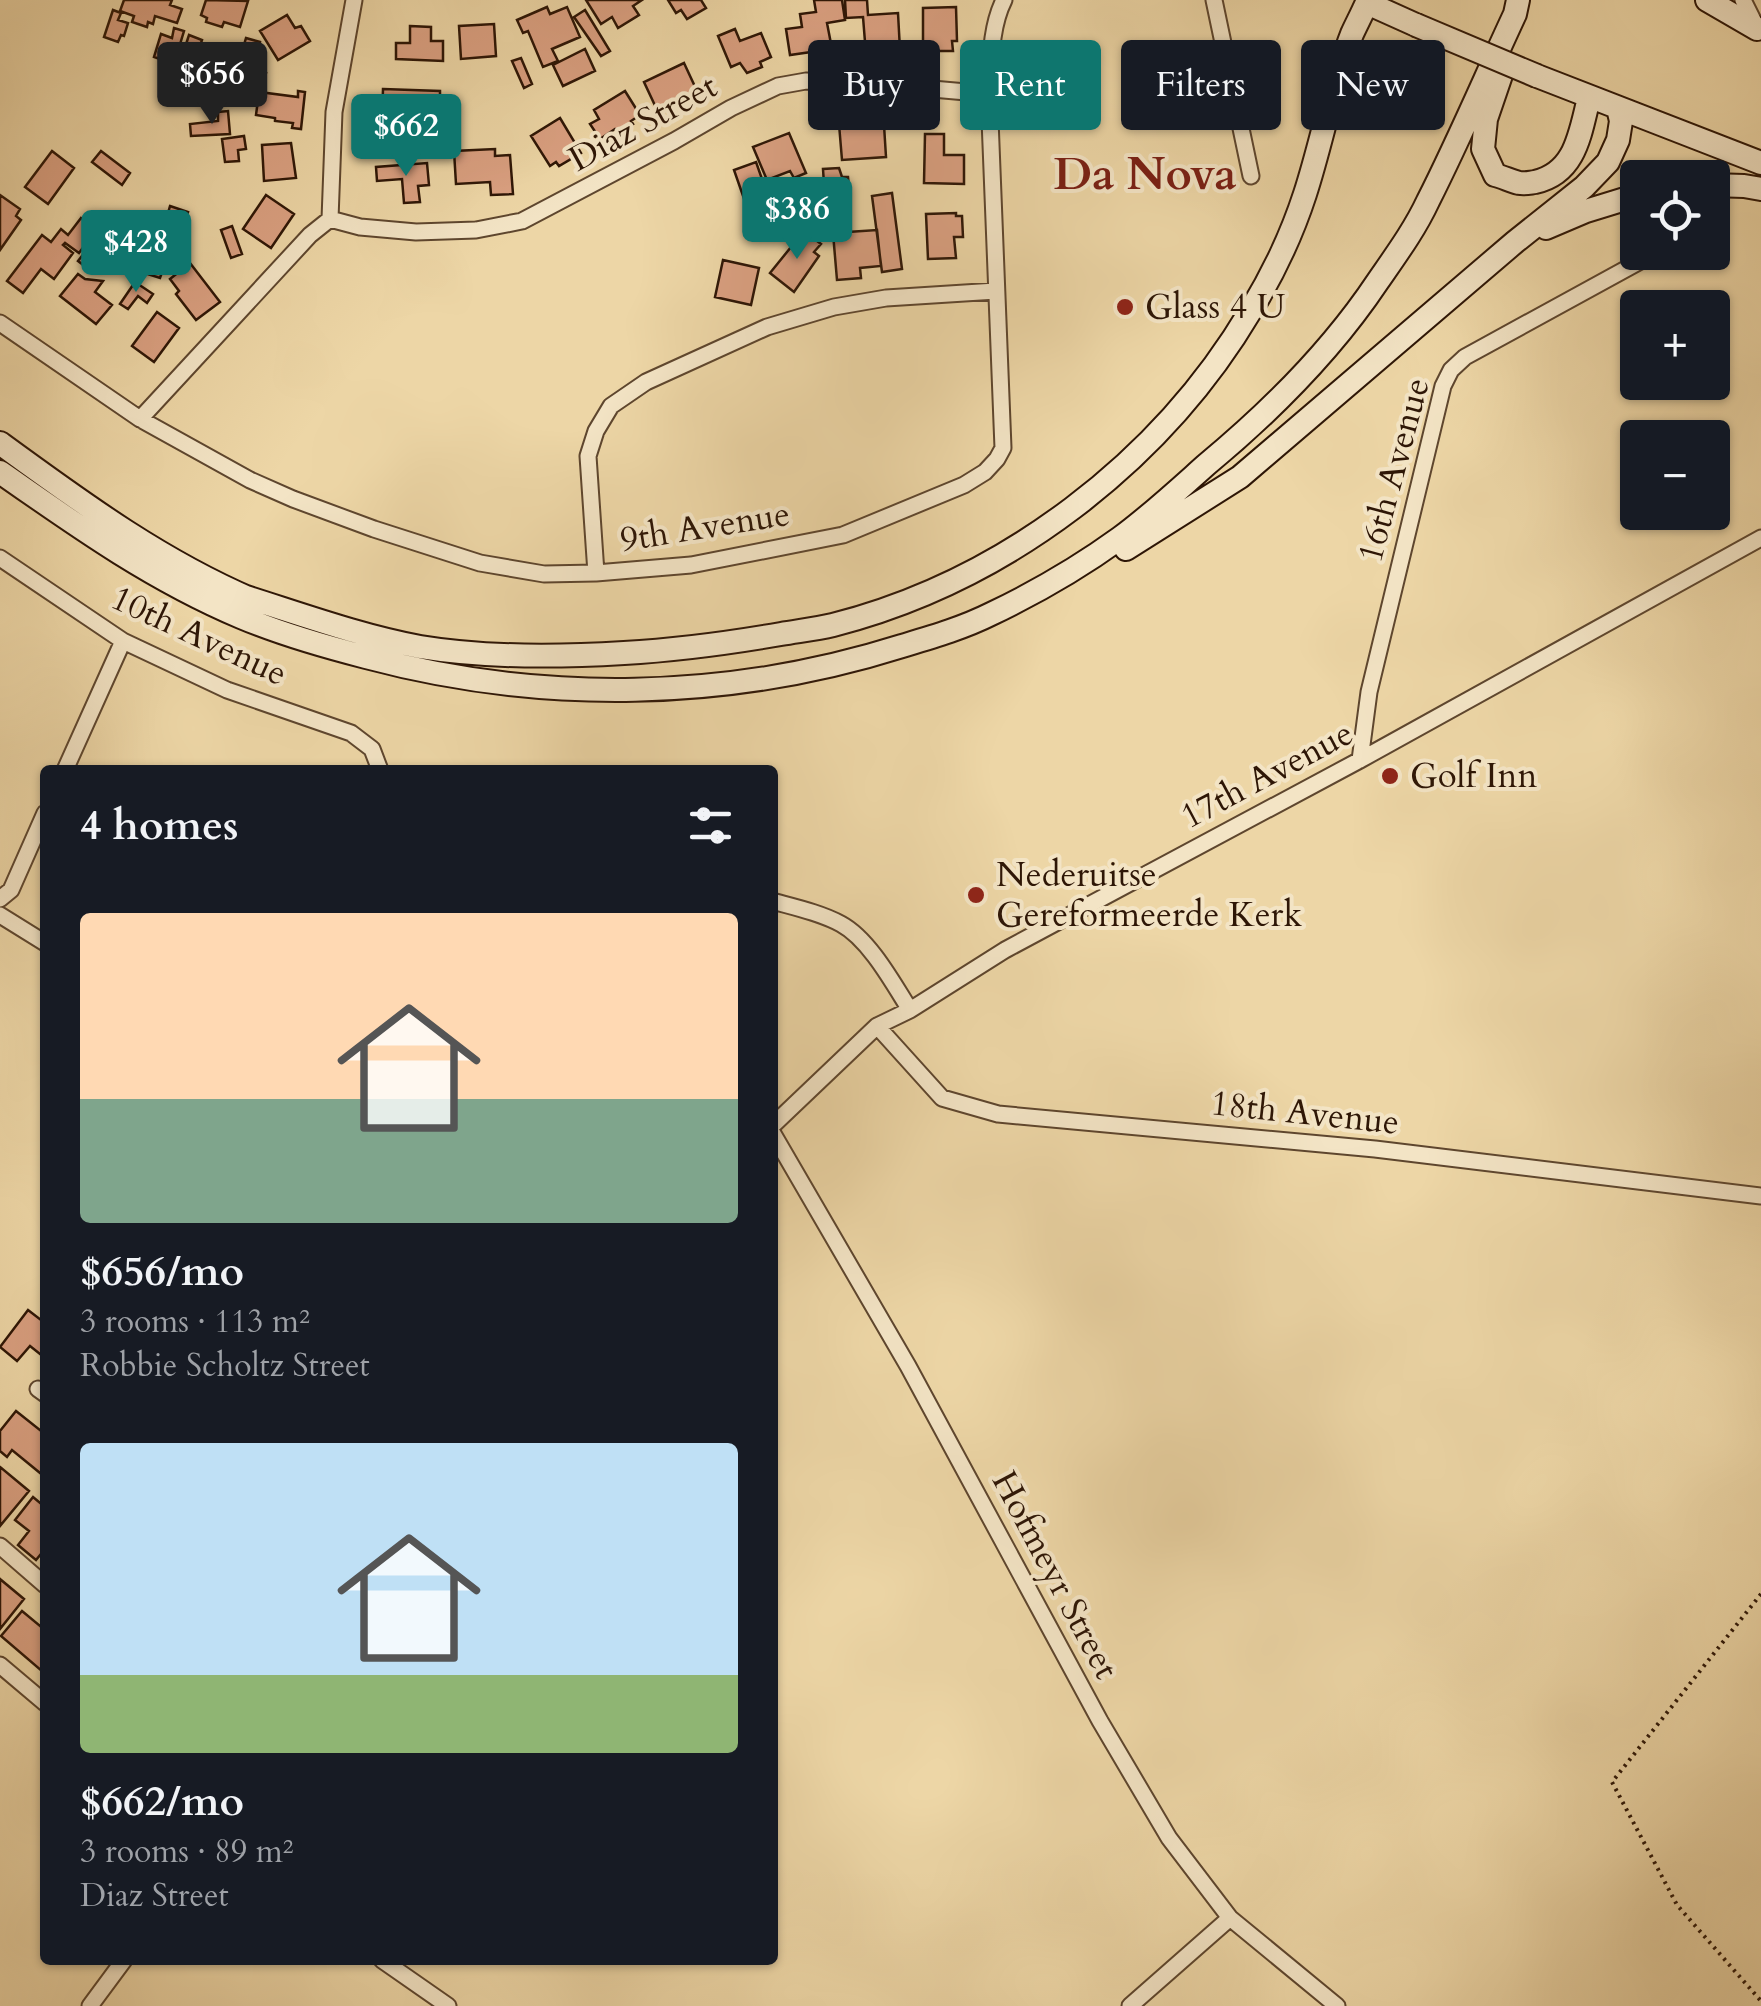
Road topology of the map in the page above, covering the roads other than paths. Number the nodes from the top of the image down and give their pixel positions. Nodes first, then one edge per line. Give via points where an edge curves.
1 (354, 0) edge
2 (1004, 0) edge
3 (1214, 0) edge
4 (1707, 0) edge
5 (1743, 0) edge
6 (1365, 1) edge
7 (1517, 7) edge
8 (1759, 32) edge
9 (993, 40) edge
10 (960, 92) edge
11 (1590, 98) junction
12 (1618, 108) junction
13 (989, 130) edge
14 (1761, 163) edge
15 (1251, 176) dead end
16 (1730, 186) edge
17 (1761, 189) edge
18 (1620, 201) edge
19 (330, 219) junction
20 (1515, 242) junction
21 (1624, 270) edge
22 (996, 291) junction
23 (0, 323) edge
24 (140, 419) junction
25 (0, 443) edge
26 (0, 472) edge
27 (1163, 502) junction
28 (1761, 538) edge
29 (0, 558) edge
30 (596, 573) junction
31 (246, 597) junction
32 (988, 616) junction
33 (123, 640) junction
34 (1360, 760) junction
35 (378, 763) edge
36 (66, 765) edge
37 (40, 824) edge
38 (0, 899) edge
39 (778, 903) edge
40 (0, 915) edge
41 (40, 940) edge
42 (910, 1010) junction
43 (876, 1026) junction
44 (778, 1123) edge
45 (778, 1139) edge
46 (1761, 1196) edge
47 (0, 1546) edge
48 (40, 1581) edge
49 (0, 1665) edge
50 (40, 1699) edge
51 (1230, 1918) junction
52 (120, 1965) edge
53 (389, 1965) edge
54 (90, 2006) edge
55 (448, 2006) edge
56 (1130, 2006) edge
57 (1337, 2006) edge

1 - 19 street via 334,112
2 - 9 street, 9th Avenue
3 - 15 street
4 - 8 main road
5 - 8 street
6 - 11 main road, bridge
6 - 31 main road via 1292,228 1227,348 1174,416 1110,478 1052,524 983,565 925,594 832,625 716,646 596,654 422,647
7 - 11 main road via 1486,119 1483,148 1495,174 1522,184 1557,174 1574,151
7 - 27 main road via 1426,206 1376,284 1316,360 1246,432
10 - 19 street, Diaz Street via 853,82 778,86 522,222 416,232
11 - 12 main road
12 - 14 main road
12 - 20 main road via 1618,140 1608,162
13 - 22 street, 9th Avenue
16 - 17 main road
18 - 20 main road
19 - 24 street
20 - 32 main road via 1240,477 1090,573
21 - 34 street, 16th Avenue via 1451,370 1369,692
22 - 30 street via 834,307 768,327 646,382 611,406 588,456
22 - 30 street, 9th Avenue via 1003,448 985,472 843,535 691,565
23 - 24 street, 9th Avenue
24 - 30 street, 9th Avenue via 250,480 374,529 480,563 544,574
25 - 31 main road via 98,514
26 - 32 main road via 150,572 240,617 406,668 469,679 602,690 719,686 855,661
27 - 31 main road via 1065,567 967,613 852,652 718,676 622,680 472,669 338,634
27 - 32 main road via 1068,572
28 - 34 street, 17th Avenue
29 - 33 street, 10th Avenue
33 - 35 street, 10th Avenue via 226,690 351,733 365,741
33 - 36 street
34 - 42 street, 17th Avenue via 1006,950
37 - 38 street
39 - 42 street via 842,924
40 - 41 street
42 - 43 street, 17th Avenue
43 - 44 street, 17th Avenue
43 - 46 street, 18th Avenue via 942,1098 998,1114 1375,1149
45 - 51 street, Hofmeyr Street via 1100,1721 1169,1838
47 - 48 street
49 - 50 street
51 - 56 street
51 - 57 street, Hofmeyr Street
52 - 54 street
53 - 55 street

